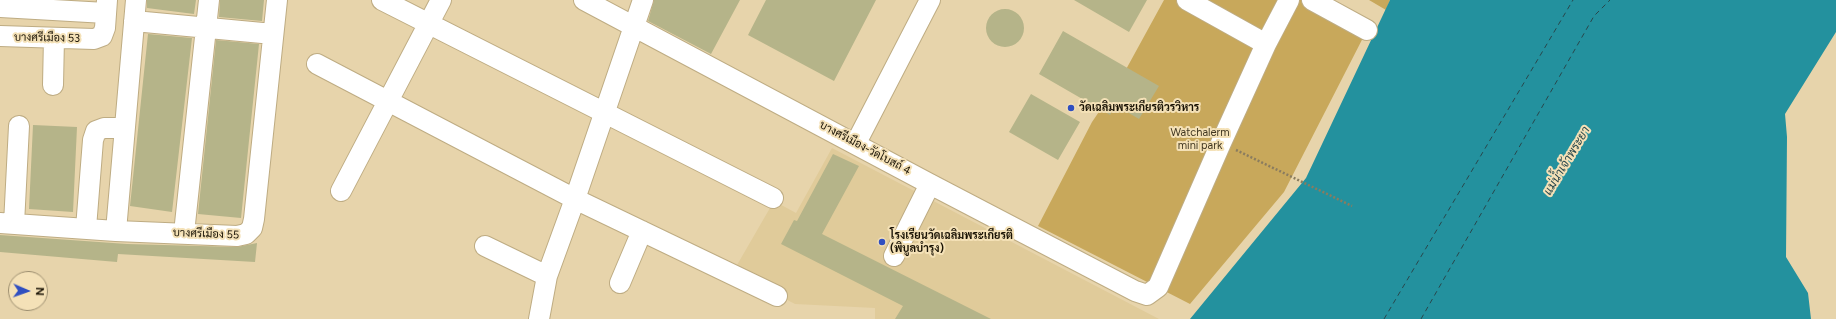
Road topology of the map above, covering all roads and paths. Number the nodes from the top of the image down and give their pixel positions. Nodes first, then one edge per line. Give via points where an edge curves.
1 (136, 0) edge
2 (209, 0) edge
3 (277, 0) edge
4 (382, 0) edge
5 (441, 0) edge
6 (584, 0) edge
7 (643, 0) edge
8 (930, 0) edge
9 (1187, 0) edge
10 (1289, 0) edge
11 (1312, 0) edge
12 (106, 6) edge
13 (0, 7) edge
14 (134, 21) junction
15 (429, 24) junction
16 (633, 26) junction
17 (207, 27) junction
18 (1367, 30) dead end
19 (273, 34) junction
20 (54, 38) junction
21 (1, 42) edge
22 (1266, 44) junction
23 (317, 64) dead end
24 (53, 85) dead end
25 (388, 100) junction
26 (604, 112) junction
27 (19, 126) dead end
28 (124, 128) junction
29 (856, 143) junction
30 (1221, 143) junction
31 (930, 184) junction
32 (341, 191) dead end
33 (773, 198) dead end
34 (575, 199) junction
35 (1352, 206) dead end
36 (7, 224) edge
37 (86, 228) junction
38 (116, 231) junction
39 (642, 231) junction
40 (184, 233) junction
41 (485, 246) dead end
42 (894, 256) dead end
43 (547, 276) junction
44 (620, 283) dead end
45 (777, 296) dead end
46 (539, 319) edge

1 - 14 street
2 - 17 street
3 - 19 street, บางศรีเมือง 55
4 - 15 street
5 - 15 street
6 - 16 street, บางศรีเมือง-วัดโบสถ์ 4
7 - 16 street
8 - 29 street
9 - 22 street
10 - 22 street
11 - 18 street
12 - 13 street
12 - 20 street, บางศรีเมือง 53 via 102,36 94,39
14 - 17 street
14 - 28 street
15 - 25 street
15 - 26 street
16 - 26 street
16 - 29 street, บางศรีเมือง-วัดโบสถ์ 4
17 - 19 street
17 - 40 street
19 - 40 street, บางศรีเมือง 55 via 252,228 246,234 237,236
20 - 21 street, บางศรีเมือง 53
20 - 24 street
22 - 30 street
23 - 25 street
25 - 32 street
25 - 34 street
26 - 33 street
26 - 34 street
27 - 36 street
28 - 37 street via 104,128 96,131 93,140
28 - 38 street
29 - 31 street, บางศรีเมือง-วัดโบสถ์ 4
30 - 31 street, บางศรีเมือง-วัดโบสถ์ 4 via 1158,287 1147,295
30 - 35 path
31 - 42 street
34 - 39 street
34 - 43 street
36 - 37 street, บางศรีเมือง 55
37 - 38 street, บางศรีเมือง 55
38 - 40 street, บางศรีเมือง 55
39 - 44 street
39 - 45 street
41 - 43 street
43 - 46 street

